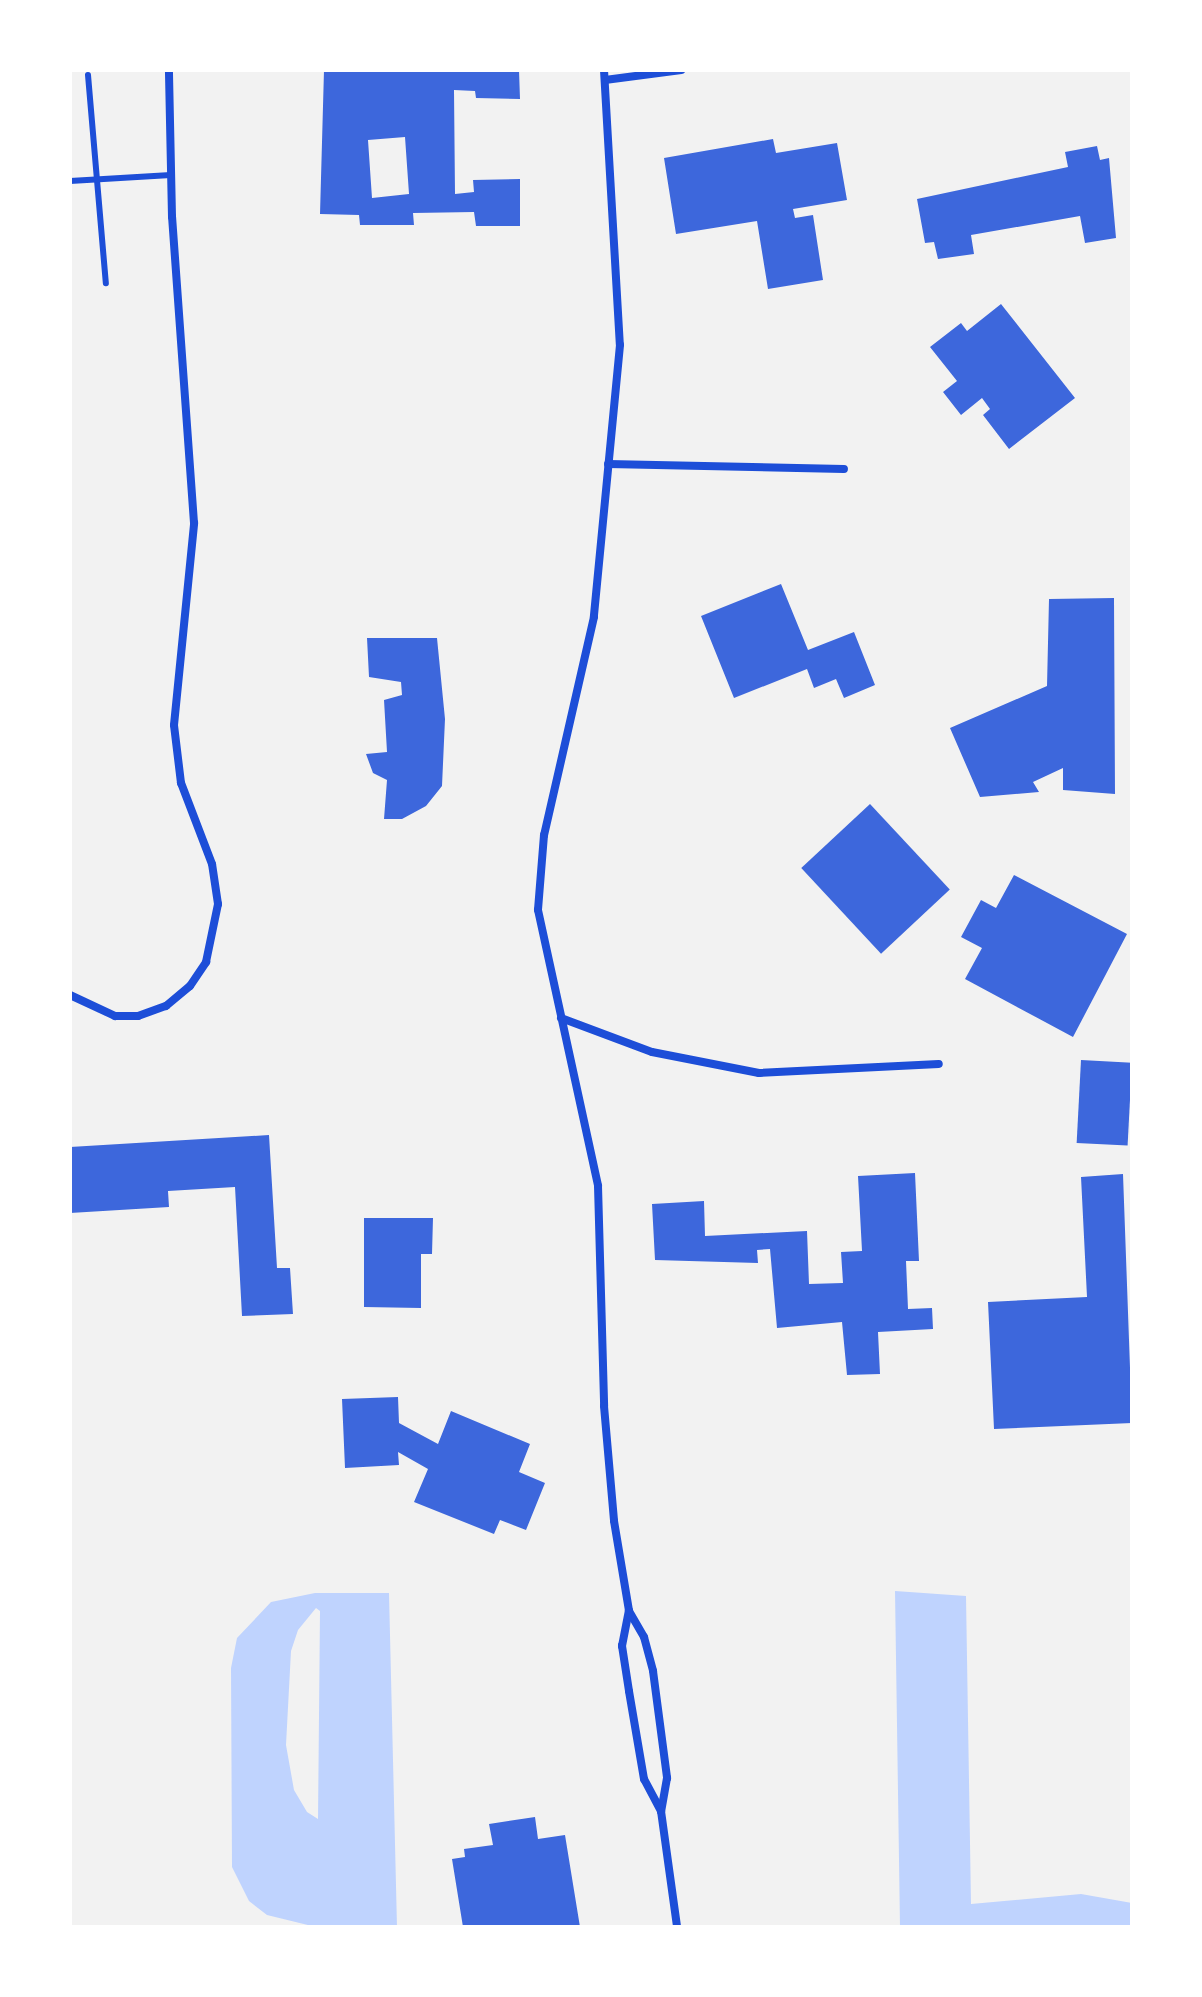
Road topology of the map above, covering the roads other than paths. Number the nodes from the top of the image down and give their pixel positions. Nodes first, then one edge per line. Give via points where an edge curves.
1 (169, 70) edge
2 (604, 70) edge
3 (681, 70) edge
4 (88, 75) dead end
5 (605, 80) junction
6 (171, 175) junction
7 (95, 179) junction
8 (70, 181) edge
9 (106, 283) dead end
10 (608, 464) junction
11 (844, 469) dead end
12 (70, 995) edge
13 (561, 1018) junction
14 (939, 1064) dead end
15 (629, 1611) junction
16 (661, 1811) junction
17 (677, 1927) edge

1 - 6 street
2 - 5 street
3 - 5 street
4 - 7 lane
5 - 10 street via 620,311
6 - 7 lane
6 - 12 street via 194,523 175,737 181,783 212,864 218,904 206,962 190,986 166,1006 138,1016 115,1016
7 - 8 lane
7 - 9 lane
10 - 11 street
10 - 13 street via 587,656 538,870 538,910
13 - 14 street via 652,1052 759,1073
13 - 15 street via 598,1186 604,1406
15 - 16 street via 644,1637 653,1671 667,1778
15 - 16 street via 622,1646 629,1691 644,1779
16 - 17 street

